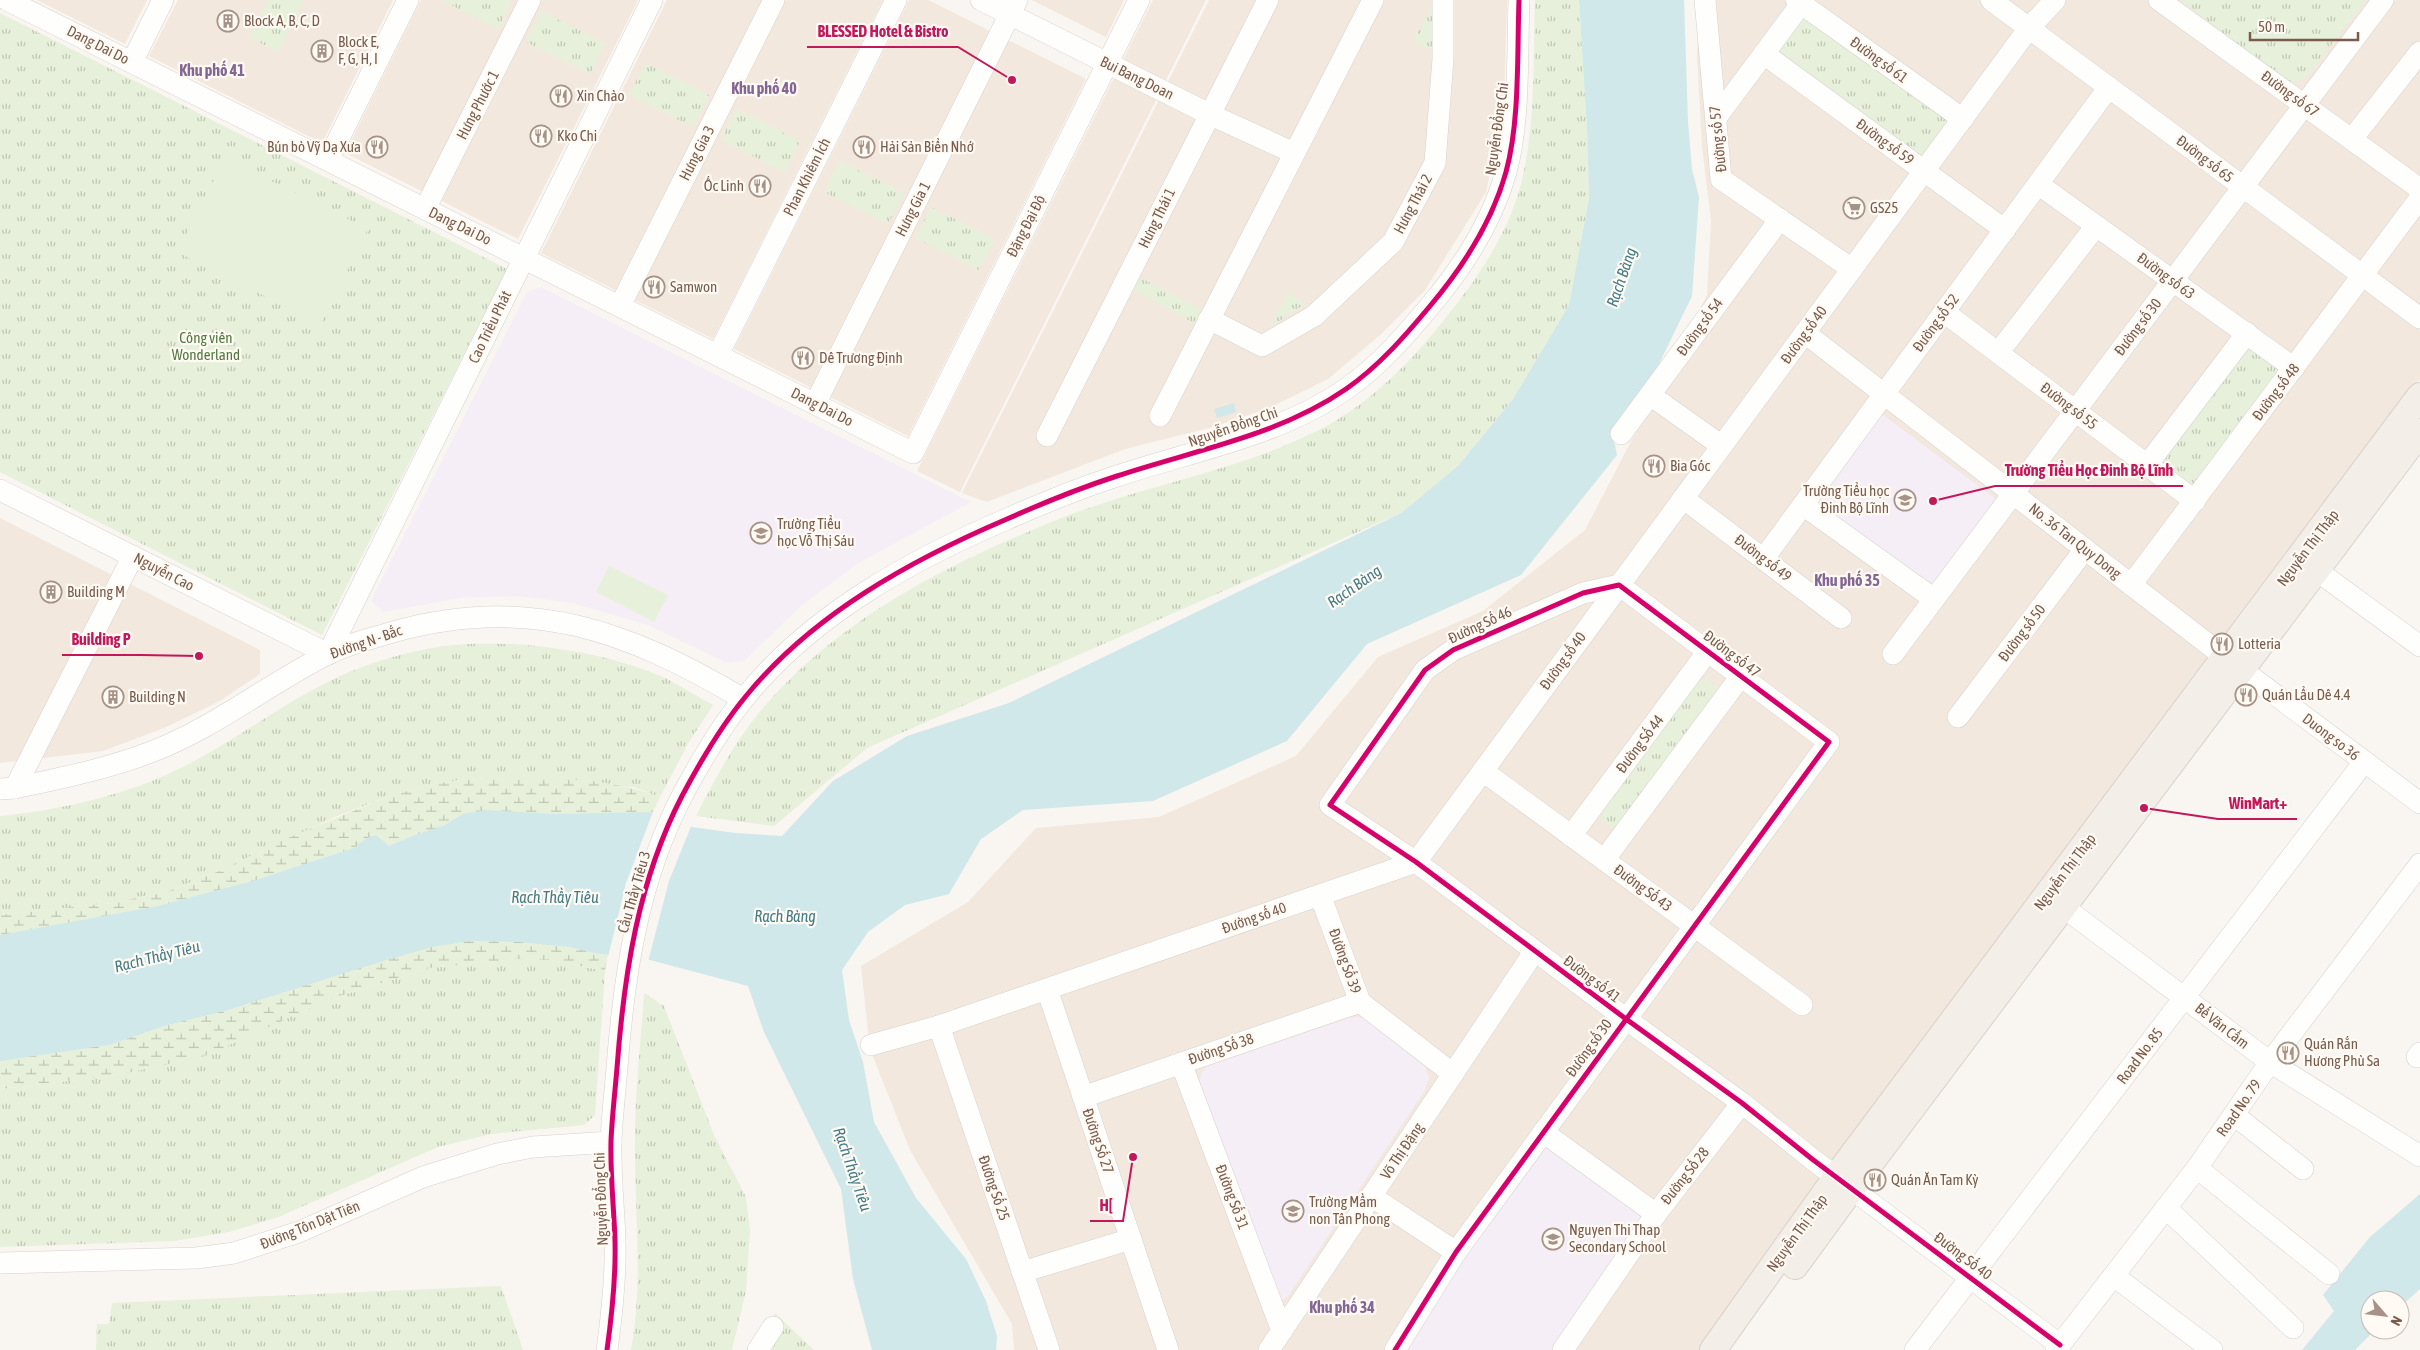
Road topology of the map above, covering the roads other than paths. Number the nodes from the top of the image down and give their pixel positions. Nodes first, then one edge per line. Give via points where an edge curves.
1 (8, 0) edge
2 (164, 0) edge
3 (408, 0) edge
4 (530, 0) edge
5 (652, 0) edge
6 (774, 0) edge
7 (896, 0) edge
8 (981, 0) edge
9 (1139, 0) edge
10 (1268, 0) edge
11 (1373, 0) edge
12 (1443, 0) edge
13 (1519, 0) edge
14 (1705, 0) edge
15 (1991, 0) edge
16 (2054, 0) edge
17 (2161, 0) edge
18 (2383, 0) edge
19 (1798, 2) edge
20 (1014, 7) edge
21 (2029, 28) junction
22 (2420, 52) edge
23 (1764, 54) junction
24 (132, 62) junction
25 (1107, 63) junction
26 (2109, 87) junction
27 (2306, 104) junction
28 (1209, 114) junction
29 (1716, 118) junction
30 (1962, 119) junction
31 (2352, 139) junction
32 (1294, 153) junction
33 (328, 160) junction
34 (1924, 171) junction
35 (2038, 184) junction
36 (2244, 187) junction
37 (2420, 189) edge
38 (2420, 198) edge
39 (425, 209) junction
40 (1780, 219) junction
41 (2096, 226) junction
42 (2005, 230) junction
43 (523, 258) junction
44 (1852, 269) junction
45 (2363, 275) junction
46 (2173, 281) junction
47 (620, 306) junction
48 (1944, 312) junction
49 (2420, 318) edge
50 (1210, 319) junction
51 (1805, 333) junction
52 (2247, 333) junction
53 (1998, 353) junction
54 (718, 355) junction
55 (2294, 368) junction
56 (1884, 394) junction
57 (1650, 395) junction
58 (2420, 396) edge
59 (815, 404) junction
60 (2074, 410) junction
61 (1160, 416) dead end
62 (2420, 432) edge
63 (1621, 434) dead end
64 (1048, 436) dead end
65 (1722, 446) junction
66 (2147, 465) junction
67 (0, 490) edge
68 (2012, 493) junction
69 (1684, 498) junction
70 (2195, 501) junction
71 (1803, 505) junction
72 (2085, 550) junction
73 (133, 556) junction
74 (1764, 558) junction
75 (2316, 570) junction
76 (2132, 585) junction
77 (1619, 586) junction
78 (1934, 599) junction
79 (1841, 618) dead end
80 (2420, 646) edge
81 (1708, 651) junction
82 (328, 654) junction
83 (1893, 654) dead end
84 (2234, 664) junction
85 (1741, 676) junction
86 (743, 699) junction
87 (1958, 717) dead end
88 (1829, 742) joint
89 (706, 754) joint
90 (2364, 762) junction
91 (1483, 771) junction
92 (8, 789) edge
93 (2420, 803) edge
94 (1330, 805) joint
95 (1571, 836) junction
96 (1604, 860) junction
97 (1416, 862) junction
98 (2420, 864) edge
99 (1320, 895) junction
100 (2055, 901) junction
101 (1694, 926) junction
102 (1534, 952) junction
103 (1047, 989) junction
104 (2185, 997) junction
105 (1360, 1002) junction
106 (1802, 1005) dead end
107 (1626, 1019) junction
108 (939, 1026) junction
109 (871, 1045) dead end
110 (619, 1047) joint
111 (2270, 1062) junction
112 (1181, 1063) junction
113 (1453, 1074) junction
114 (1083, 1097) junction
115 (1742, 1103) junction
116 (2234, 1115) junction
117 (1543, 1132) junction
118 (611, 1142) junction
119 (2412, 1151) edge
120 (2197, 1168) junction
121 (2303, 1169) dead end
122 (1844, 1183) junction
123 (1372, 1196) junction
124 (2166, 1208) junction
125 (1656, 1214) junction
126 (1131, 1239) junction
127 (1456, 1252) junction
128 (0, 1263) edge
129 (1022, 1272) junction
130 (2329, 1274) dead end
131 (2114, 1276) junction
132 (1971, 1277) junction
133 (773, 1327) dead end
134 (2294, 1328) dead end
135 (1282, 1330) junction
136 (2058, 1347) edge
137 (1567, 1349) edge
138 (607, 1350) edge
139 (758, 1350) edge
140 (1048, 1350) edge
141 (1168, 1350) edge
142 (1269, 1350) edge
143 (1395, 1350) edge
144 (1714, 1350) edge
145 (1735, 1350) edge
146 (1915, 1350) edge
147 (2212, 1350) edge

1 - 24 street, Dang Dai Do
2 - 24 street
3 - 33 street
4 - 39 street, Hưng Phước 1
5 - 43 street, Cao Triều Phát
6 - 47 street, Hưng Gia 3
7 - 54 street, Phan Khiêm Ích
8 - 20 street, Bui Bang Doan
9 - 25 street
10 - 28 street, Hưng Thái 1
11 - 32 street
12 - 50 street, Hưng Thái 2 via 1443,59 1434,163 1393,242 1314,316 1262,346
13 - 86 street, Nguyễn Đổng Chi via 1516,103 1507,171 1498,195 1475,244 1447,285 1382,359 1349,387 1318,407 1277,426 1116,476 1005,520 914,564 839,610 767,671
14 - 29 street, Đường số 57
15 - 21 street, Đường số 65
16 - 21 street, Đường số 40
17 - 27 street, Đường số 67
18 - 27 street, Đường số 30
19 - 23 street
19 - 30 street, Đường số 61
20 - 25 street, Bui Bang Doan
20 - 59 street, Hưng Gia 1
21 - 26 street, Đường số 65
21 - 30 street, Đường số 40
22 - 31 street
23 - 29 street
23 - 34 street, Đường số 59
24 - 33 street, Dang Dai Do
25 - 28 street, Bui Bang Doan
25 - 59 street, Dang Dai Do via 913,452
26 - 35 street, Đường số 52
26 - 36 street, Đường số 65
27 - 31 street, Đường số 67
27 - 36 street, Đường số 30
28 - 32 street, Bui Bang Doan
28 - 64 street, Hưng Thái 1
29 - 40 street, Đường số 57 via 1721,179
30 - 34 street, Đường số 40
31 - 37 street, Đường số 67
32 - 50 street
33 - 39 street, Dang Dai Do
34 - 42 street, Đường số 59
34 - 44 street, Đường số 40
35 - 41 street, Đường số 63
35 - 42 street, Đường số 52
36 - 45 street, Đường số 65
36 - 46 street, Đường số 30
38 - 45 street, Đường số 48
39 - 43 street, Dang Dai Do
40 - 44 street, Đường số 57
40 - 57 street, Đường số 54
41 - 46 street, Đường số 63
41 - 53 street
42 - 48 street, Đường số 52
43 - 47 street, Dang Dai Do
43 - 82 street, Cao Triều Phát
44 - 51 street, Đường số 40
45 - 49 street, Đường số 65
45 - 55 street, Đường số 48
46 - 52 street, Đường số 63
46 - 60 street, Đường số 30
47 - 54 street, Dang Dai Do
48 - 53 street, Đường số 55
48 - 56 street, Đường số 52
50 - 61 street
51 - 56 street, No. 36 Tan Quy Dong
51 - 65 street, Đường số 40
52 - 55 street, Đường số 63
52 - 66 street
53 - 60 street, Đường số 55
54 - 59 street, Dang Dai Do
55 - 70 street, Đường số 48
56 - 68 street, No. 36 Tan Quy Dong
56 - 71 street, Đường số 52
57 - 63 street, Đường số 54
57 - 65 street
58 - 84 main road, Nguyễn Thị Thập
60 - 66 street, Đường số 55
60 - 68 street, Đường số 30
62 - 75 main road, Nguyễn Thị Thập
65 - 69 street, Đường số 40
66 - 70 street, Đường số 55
67 - 73 street, Nguyễn Cao
68 - 72 street, No. 36 Tan Quy Dong
68 - 78 street, Đường số 30
69 - 74 street, Đường số 49
69 - 77 street, Đường số 40
70 - 76 street, Đường số 48
71 - 74 street, Đường số 52
71 - 78 street
72 - 76 street, No. 36 Tan Quy Dong
72 - 87 street, Đường số 50
73 - 82 street, Nguyễn Cao
73 - 92 street
74 - 79 street, Đường số 49
75 - 80 street
75 - 84 main road, Nguyễn Thị Thập
76 - 84 street, No. 36 Tan Quy Dong
77 - 81 street, Đường số 47
77 - 91 street, Đường số 40
77 - 94 street, Đường Số 46 via 1583,593 1453,650 1425,670
78 - 83 street, Đường số 30
81 - 85 street, Đường số 47
81 - 95 street, Đường Số 44
82 - 86 street, Đường N - Bắc via 407,628 451,619 488,616 529,618 614,635 695,671
82 - 92 street, Đường N - Bắc via 231,712 153,752 111,766
84 - 90 street, Duong so 36
84 - 100 main road, Nguyễn Thị Thập
85 - 88 street, Đường số 47
85 - 96 street
86 - 89 street, Nguyễn Đổng Chi
88 - 101 street, Đường số 30
89 - 110 street, Cầu Thầy Tiêu 3 via 669,823 648,879 628,964
90 - 93 street, Duong so 36
90 - 104 street, Road No. 85
91 - 95 street, Đường Số 43
91 - 97 street, Đường số 40
94 - 97 street, Đường số 41
95 - 96 street, Đường Số 43
96 - 101 street, Đường Số 43
97 - 99 street, Đường số 40
97 - 102 street, Đường số 41
98 - 111 street, Road No. 79
99 - 103 street, Đường số 40
99 - 105 street, Đường Số 39
100 - 104 street, Bế Văn Cấm
100 - 122 main road, Nguyễn Thị Thập
101 - 106 street, Đường Số 43
101 - 107 street, Đường số 30
102 - 107 street, Đường số 41
102 - 113 street, Võ Thị Đặng
103 - 108 street, Đường số 40
103 - 114 street, Đường Số 27
104 - 111 street, Bế Văn Cấm
104 - 132 street, Road No. 85
105 - 112 street, Đường Số 38
105 - 113 street, Đường Số 39
107 - 115 street, Đường số 41
107 - 117 street, Đường số 30
108 - 109 street, Đường số 40
108 - 129 street, Đường Số 25
110 - 118 street, Nguyễn Đổng Chi
111 - 116 street, Road No. 79
111 - 119 street, Bế Văn Cấm
112 - 114 street, Đường Số 38
112 - 135 street, Đường Số 31
113 - 123 street, Võ Thị Đặng
114 - 126 street, Đường Số 27
115 - 122 street, Đường số 41
115 - 125 street, Đường Số 28
116 - 120 street, Road No. 79
116 - 121 street
117 - 125 street
117 - 127 street, Đường số 30
118 - 128 street, Đường Tôn Dật Tiên via 533,1147 488,1157 423,1177 299,1232 234,1253 196,1258
118 - 138 street, Nguyễn Đổng Chi via 615,1246
120 - 124 street, Road No. 79
120 - 130 street
122 - 132 street, Đường Số 40
122 - 144 main road, Nguyễn Thị Thập
122 - 145 main road, Nguyễn Thị Thập
123 - 127 street
123 - 135 street, Võ Thị Đặng
124 - 131 street, Road No. 79
124 - 134 street
125 - 137 street, Đường Số 28
126 - 129 street
126 - 141 street, Đường Số 27
127 - 143 street, Đường số 30
129 - 140 street, Đường Số 25
131 - 136 street, Road No. 79
131 - 147 street
132 - 136 street, Đường Số 40
132 - 146 street, Road No. 85
133 - 139 street
135 - 142 street, Võ Thị Đặng

